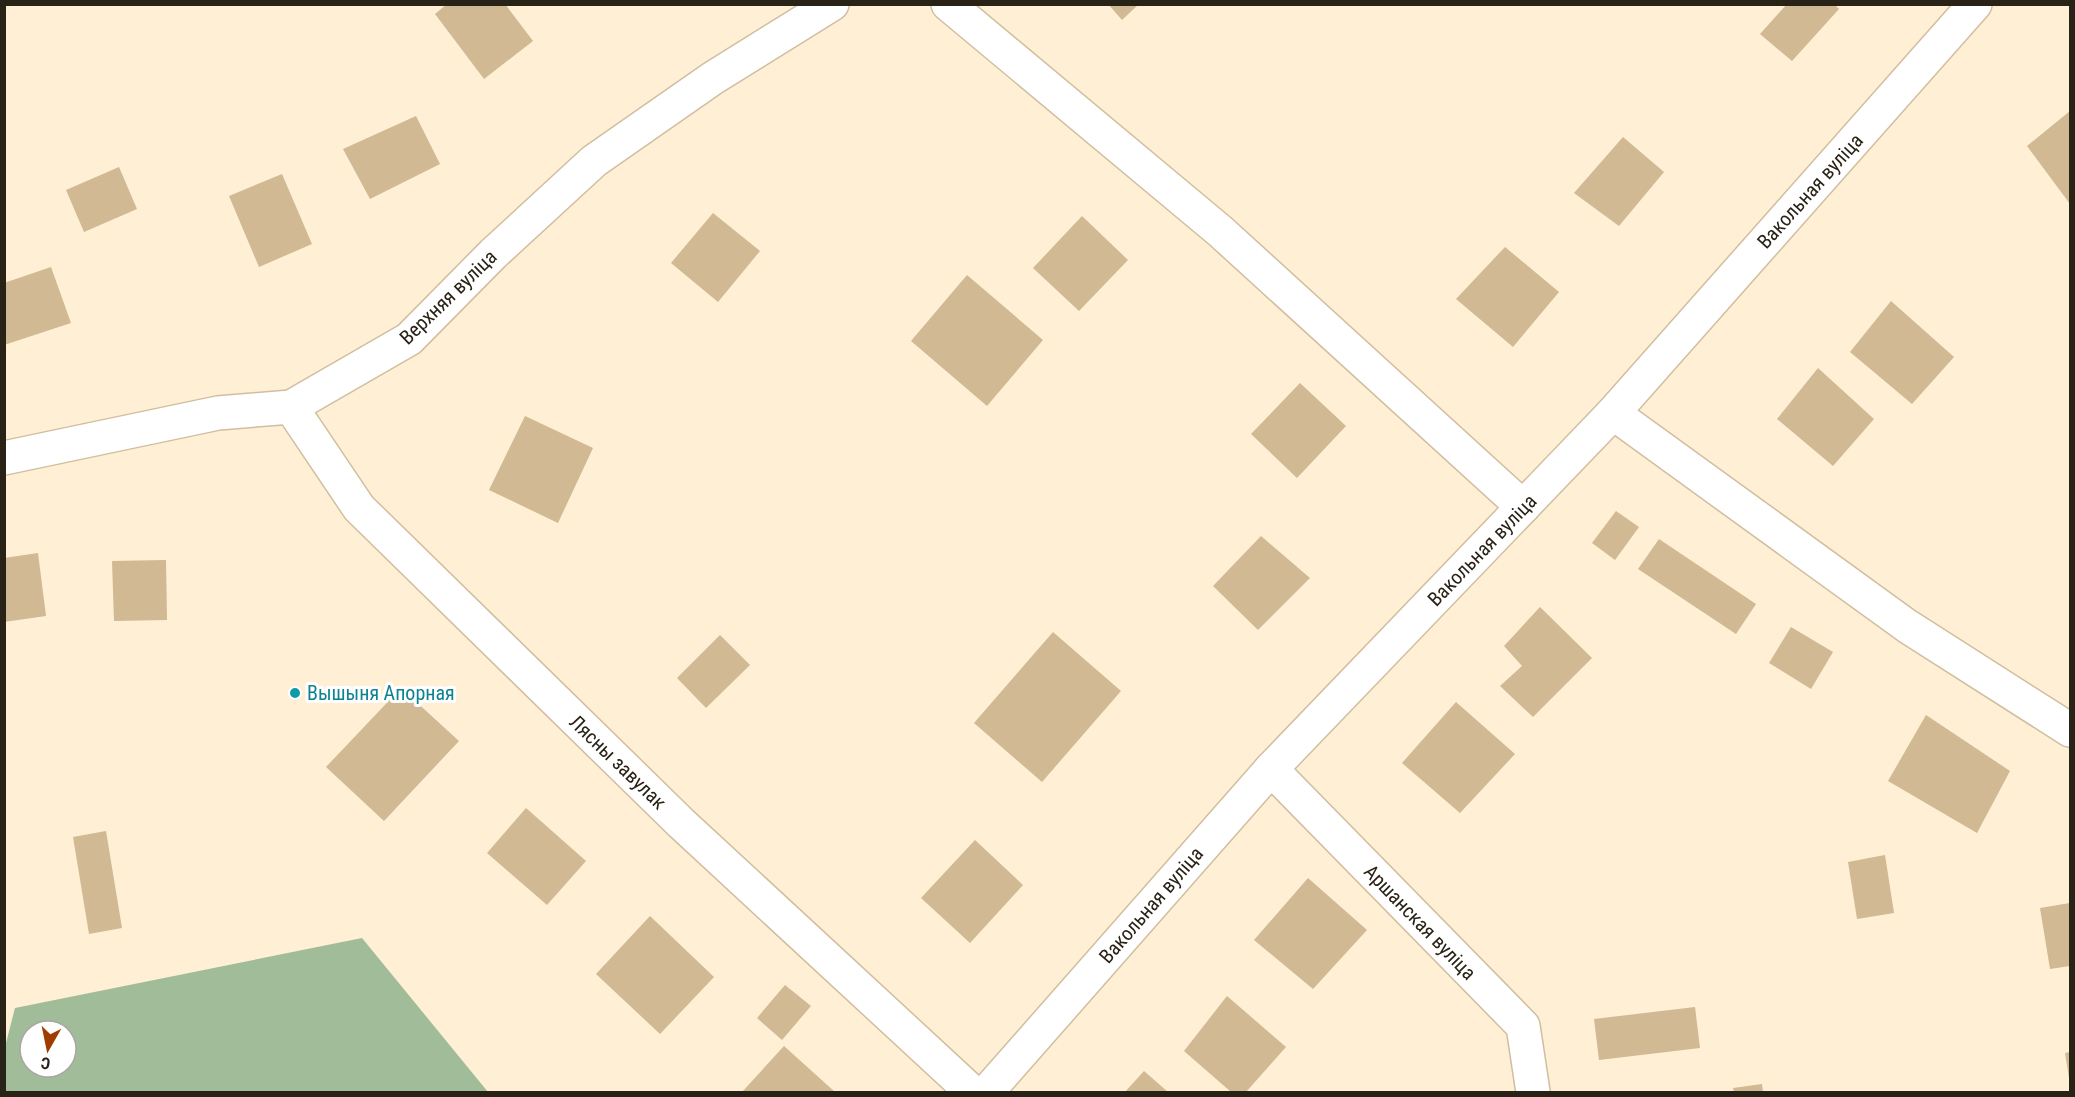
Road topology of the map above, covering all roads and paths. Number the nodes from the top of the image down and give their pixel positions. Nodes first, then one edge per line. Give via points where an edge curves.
1 (832, 4) edge
2 (948, 4) edge
3 (1975, 4) edge
4 (291, 407) junction
5 (1613, 413) junction
6 (4, 458) edge
7 (1523, 507) junction
8 (2070, 730) edge
9 (1271, 769) junction
10 (972, 1092) edge
11 (987, 1092) edge
12 (1533, 1092) edge

1 - 4 street, Верхняя вуліца via 713,78 594,161 493,254 409,339
2 - 7 street via 1220,231
3 - 5 street, Вакольная вуліца
4 - 6 street, Верхняя вуліца via 219,413
4 - 10 street, Лясны завулак via 359,508 681,823
5 - 7 street, Вакольная вуліца
5 - 8 street via 1907,626
7 - 9 street, Вакольная вуліца
9 - 11 street, Вакольная вуліца
9 - 12 street, Аршанская вуліца via 1523,1026

